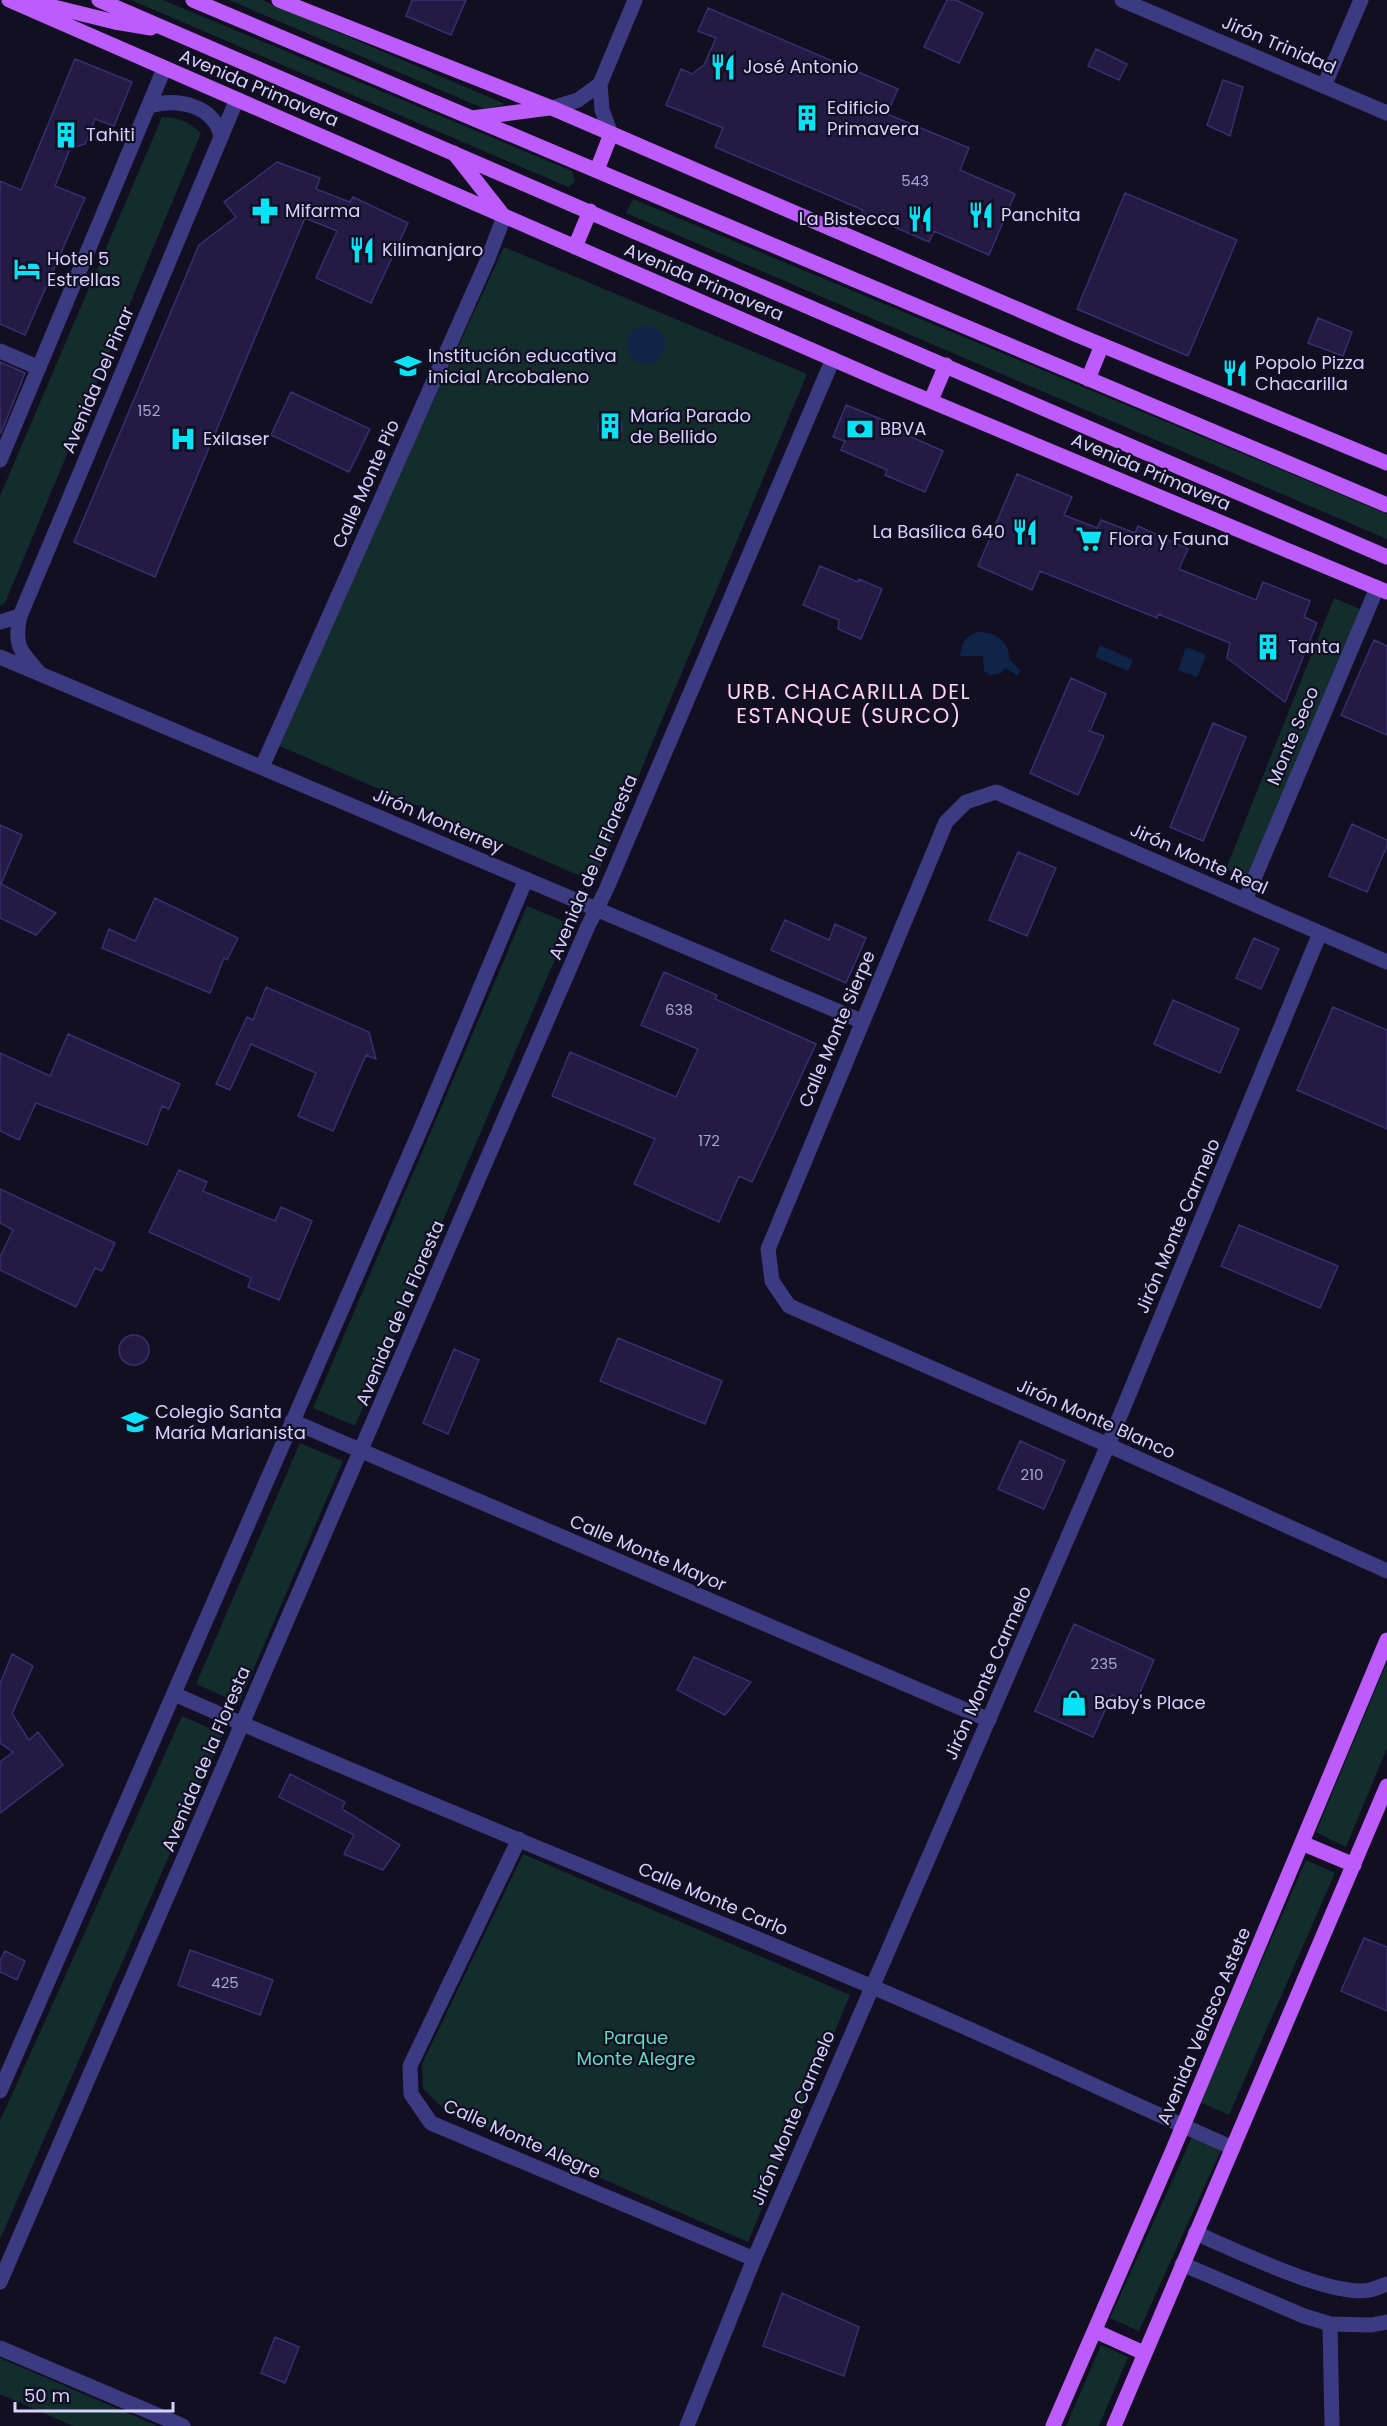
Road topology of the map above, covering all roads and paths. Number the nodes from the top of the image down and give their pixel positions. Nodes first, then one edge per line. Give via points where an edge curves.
1 (9, 0) edge
2 (27, 0) edge
3 (99, 0) edge
4 (193, 0) edge
5 (635, 0) edge
6 (1122, 0) edge
7 (1361, 0) edge
8 (288, 2) edge
9 (178, 33) junction
10 (164, 69) junction
11 (600, 84) junction
12 (1324, 86) junction
13 (237, 99) junction
14 (149, 106) junction
15 (552, 108) junction
16 (1387, 112) edge
17 (470, 118) junction
18 (611, 134) junction
19 (221, 136) junction
20 (452, 151) junction
21 (597, 170) junction
22 (590, 211) junction
23 (504, 217) junction
24 (575, 247) junction
25 (1102, 345) junction
26 (0, 351) edge
27 (833, 359) junction
28 (946, 365) junction
29 (39, 368) junction
30 (1088, 379) junction
31 (931, 400) junction
32 (0, 460) edge
33 (1387, 463) edge
34 (1387, 505) edge
35 (1387, 556) edge
36 (1382, 590) edge
37 (20, 616) junction
38 (0, 622) edge
39 (0, 657) edge
40 (39, 673) junction
41 (262, 767) junction
42 (996, 792) joint
43 (526, 879) junction
44 (1245, 900) junction
45 (596, 909) junction
46 (1320, 933) junction
47 (1387, 962) edge
48 (861, 1021) junction
49 (789, 1306) joint
50 (292, 1421) junction
51 (1108, 1445) junction
52 (361, 1451) junction
53 (1387, 1571) edge
54 (1387, 1640) edge
55 (174, 1694) junction
56 (989, 1720) junction
57 (242, 1724) junction
58 (1387, 1786) edge
59 (519, 1839) junction
60 (1302, 1843) junction
61 (1354, 1865) junction
62 (872, 1986) junction
63 (0, 2091) edge
64 (1184, 2126) junction
65 (1233, 2148) junction
66 (1195, 2233) junction
67 (754, 2259) junction
68 (1182, 2264) junction
69 (0, 2282) edge
70 (1387, 2284) edge
71 (1387, 2322) edge
72 (1330, 2324) junction
73 (1095, 2331) junction
74 (0, 2348) edge
75 (1144, 2353) junction
76 (183, 2426) edge
77 (687, 2426) edge
78 (1053, 2426) edge
79 (1114, 2426) edge
80 (1332, 2426) edge

1 - 10 main road, Avenida Primavera
2 - 9 main road
3 - 9 main road, Avenida Primavera
4 - 17 main road
5 - 11 street
6 - 12 street, Jirón Trinidad
7 - 12 street
8 - 15 main road
9 - 20 main road, Avenida Primavera
10 - 13 main road, Avenida Primavera
10 - 14 street
11 - 15 street via 578,100
11 - 18 street via 602,110
12 - 16 street, Jirón Trinidad
13 - 19 street, Avenida Del Pinar
13 - 23 main road, Avenida Primavera
14 - 19 street via 177,101 191,105 204,112
14 - 29 street
15 - 17 main road
15 - 18 main road
17 - 21 main road
18 - 21 main road
18 - 25 main road
19 - 37 street, Avenida Del Pinar
20 - 22 main road, Avenida Primavera
20 - 23 main road
21 - 30 main road
22 - 24 main road
22 - 28 main road, Avenida Primavera
23 - 24 main road, Avenida Primavera
23 - 41 street, Calle Monte Pio
24 - 27 main road, Avenida Primavera
25 - 30 main road
25 - 33 main road
26 - 29 street
27 - 31 main road, Avenida Primavera
27 - 45 street, Avenida de la Floresta
28 - 31 main road
28 - 35 main road, Avenida Primavera
29 - 32 street
30 - 34 main road
31 - 36 main road, Avenida Primavera
36 - 44 street, Monte Seco
37 - 38 street
37 - 40 street, Avenida Del Pinar via 17,645
39 - 40 street, Jirón Monterrey
40 - 41 street, Jirón Monterrey
41 - 43 street, Jirón Monterrey
42 - 44 street, Jirón Monte Real
42 - 48 street, Calle Monte Sierpe via 966,802 946,822
43 - 45 street, Jirón Monterrey
43 - 50 street
44 - 46 street, Jirón Monte Real
45 - 48 street, Jirón Monterrey
45 - 52 street, Avenida de la Floresta
46 - 47 street, Jirón Monte Real
46 - 51 street, Jirón Monte Carmelo
48 - 49 street, Calle Monte Sierpe via 768,1249 772,1281
49 - 51 street, Jirón Monte Blanco
50 - 52 street, Calle Monte Mayor
50 - 55 street
51 - 53 street, Jirón Monte Blanco
51 - 56 street, Jirón Monte Carmelo
52 - 56 street, Calle Monte Mayor
52 - 57 street, Avenida de la Floresta
54 - 60 main road, Avenida Velasco Astete
55 - 57 street, Calle Monte Carlo
55 - 63 street
56 - 62 street, Jirón Monte Carmelo
57 - 59 street, Calle Monte Carlo
57 - 69 street, Avenida de la Floresta
58 - 61 main road
59 - 62 street, Calle Monte Carlo
59 - 67 street, Calle Monte Alegre via 410,2066 411,2094 431,2123
60 - 61 main road
60 - 64 main road, Avenida Velasco Astete
61 - 65 main road
62 - 64 street, Calle Monte Carlo
62 - 67 street, Jirón Monte Carmelo
64 - 65 street, Calle Monte Carlo
64 - 73 main road, Avenida Velasco Astete
65 - 66 main road
66 - 68 main road
66 - 70 street via 1312,2282 1368,2290
67 - 77 street, Jirón Monte Carmelo
68 - 72 street
68 - 75 main road
71 - 72 street
72 - 80 street
73 - 75 main road
73 - 78 main road, Avenida Velasco Astete
74 - 76 street
75 - 79 main road

